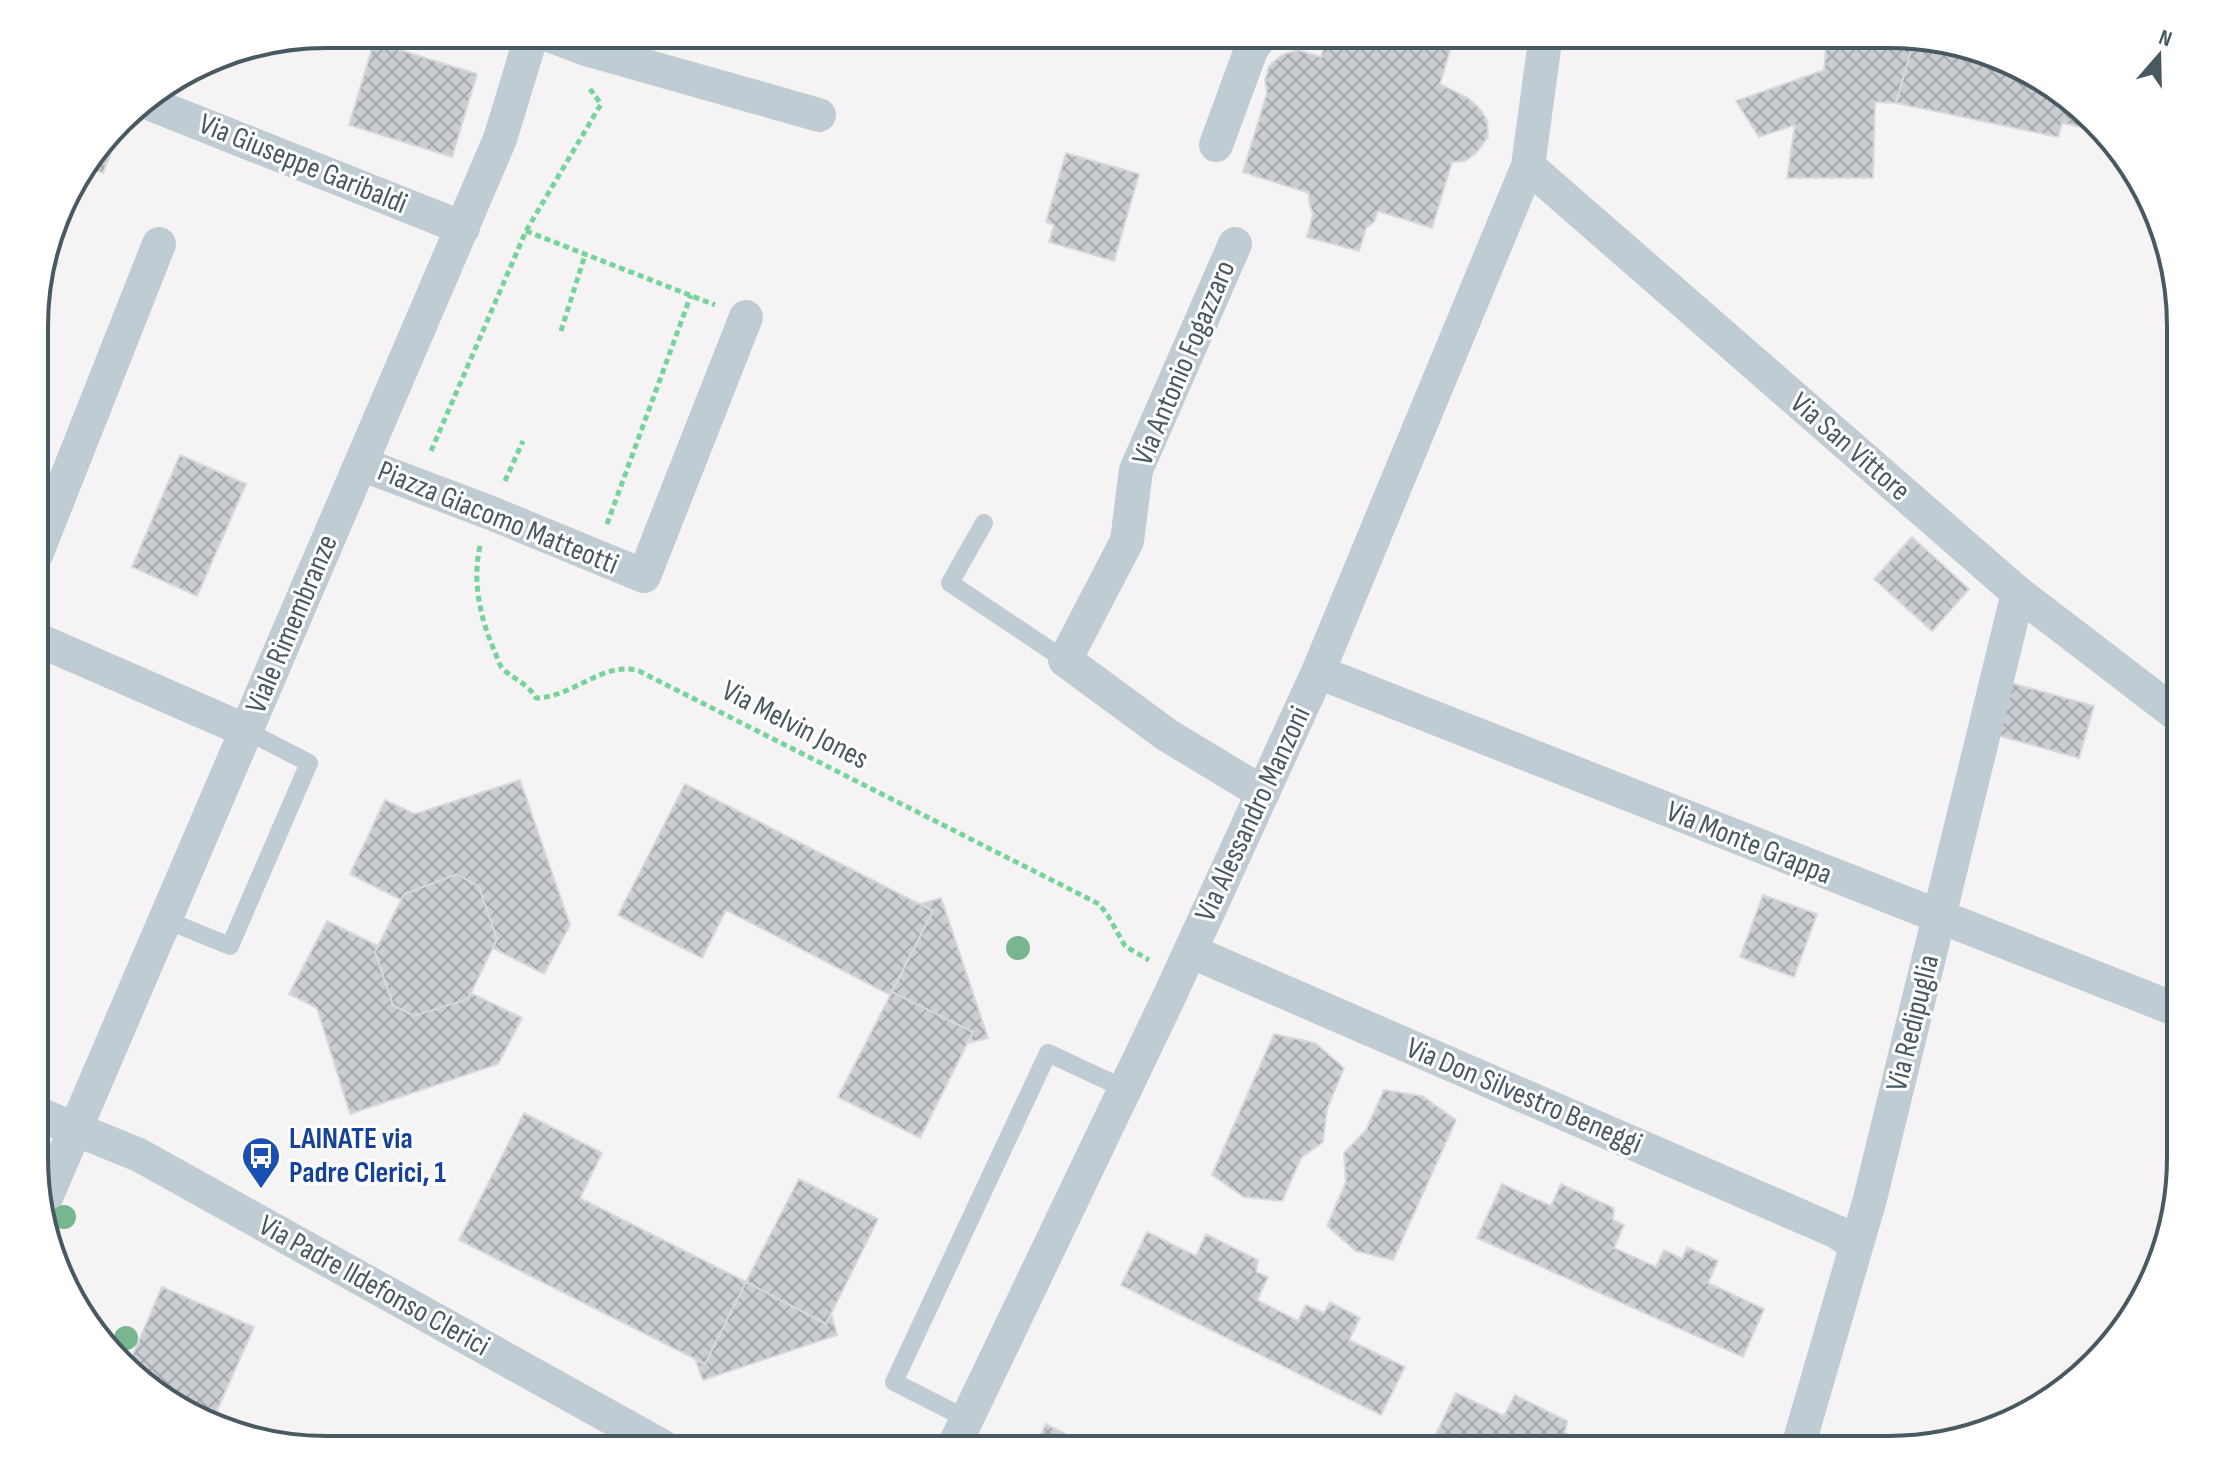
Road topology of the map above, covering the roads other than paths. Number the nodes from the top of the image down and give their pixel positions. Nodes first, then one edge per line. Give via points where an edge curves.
1 (1252, 48) edge
2 (1544, 48) edge
3 (527, 49) edge
4 (586, 49) edge
5 (157, 106) edge
6 (819, 115) dead end
7 (1216, 145) dead end
8 (1528, 166) junction
9 (463, 228) junction
10 (159, 244) dead end
11 (1235, 244) dead end
12 (746, 317) road end
13 (361, 464) junction
14 (984, 523) dead end
15 (48, 525) edge
16 (2018, 593) junction
17 (48, 644) edge
18 (1065, 660) junction
19 (1318, 672) junction
20 (2166, 706) edge
21 (247, 731) junction
22 (1263, 793) junction
23 (1939, 918) junction
24 (166, 920) junction
25 (1185, 962) junction
26 (2166, 1006) edge
27 (1125, 1089) junction
28 (48, 1118) edge
29 (75, 1130) junction
30 (50, 1189) edge
31 (1855, 1245) junction
32 (967, 1419) junction
33 (1801, 1435) edge
34 (643, 1436) edge
35 (959, 1436) edge

1 - 7 street
2 - 8 street, Via Alessandro Manzoni
3 - 9 street, Viale Rimembranze via 500,139
4 - 6 street
5 - 9 street, Via Giuseppe Garibaldi
8 - 16 street, Via San Vittore
8 - 19 street, Via Alessandro Manzoni
9 - 13 street, Viale Rimembranze
10 - 15 street
11 - 18 street, Via Antonio Fogazzaro via 1136,470 1127,541
12 - 13 street, Piazza Giacomo Matteotti via 644,576
13 - 21 street, Viale Rimembranze
14 - 18 lane via 950,583
16 - 20 street, Via San Vittore
16 - 23 street, Via Redipuglia
17 - 21 street
18 - 22 street via 1167,735
19 - 22 street, Via Alessandro Manzoni
19 - 23 street, Via Monte Grappa
21 - 24 street, Viale Rimembranze
21 - 24 lane via 309,763 291,805 230,946
22 - 25 street, Via Alessandro Manzoni
23 - 26 street, Via Monte Grappa
23 - 31 street, Via Redipuglia
24 - 29 street, Viale Rimembranze
25 - 27 street, Via Alessandro Manzoni
25 - 31 street, Via Don Silvestro Beneggi via 1837,1232
27 - 32 street, Via Alessandro Manzoni
27 - 32 lane via 1048,1053 1041,1067 894,1382
28 - 29 street, Via Padre Ildefonso Clerici
29 - 30 street, Viale Rimembranze
29 - 34 street, Via Padre Ildefonso Clerici via 139,1155
31 - 33 street, Via Redipuglia
32 - 35 street, Via Alessandro Manzoni

